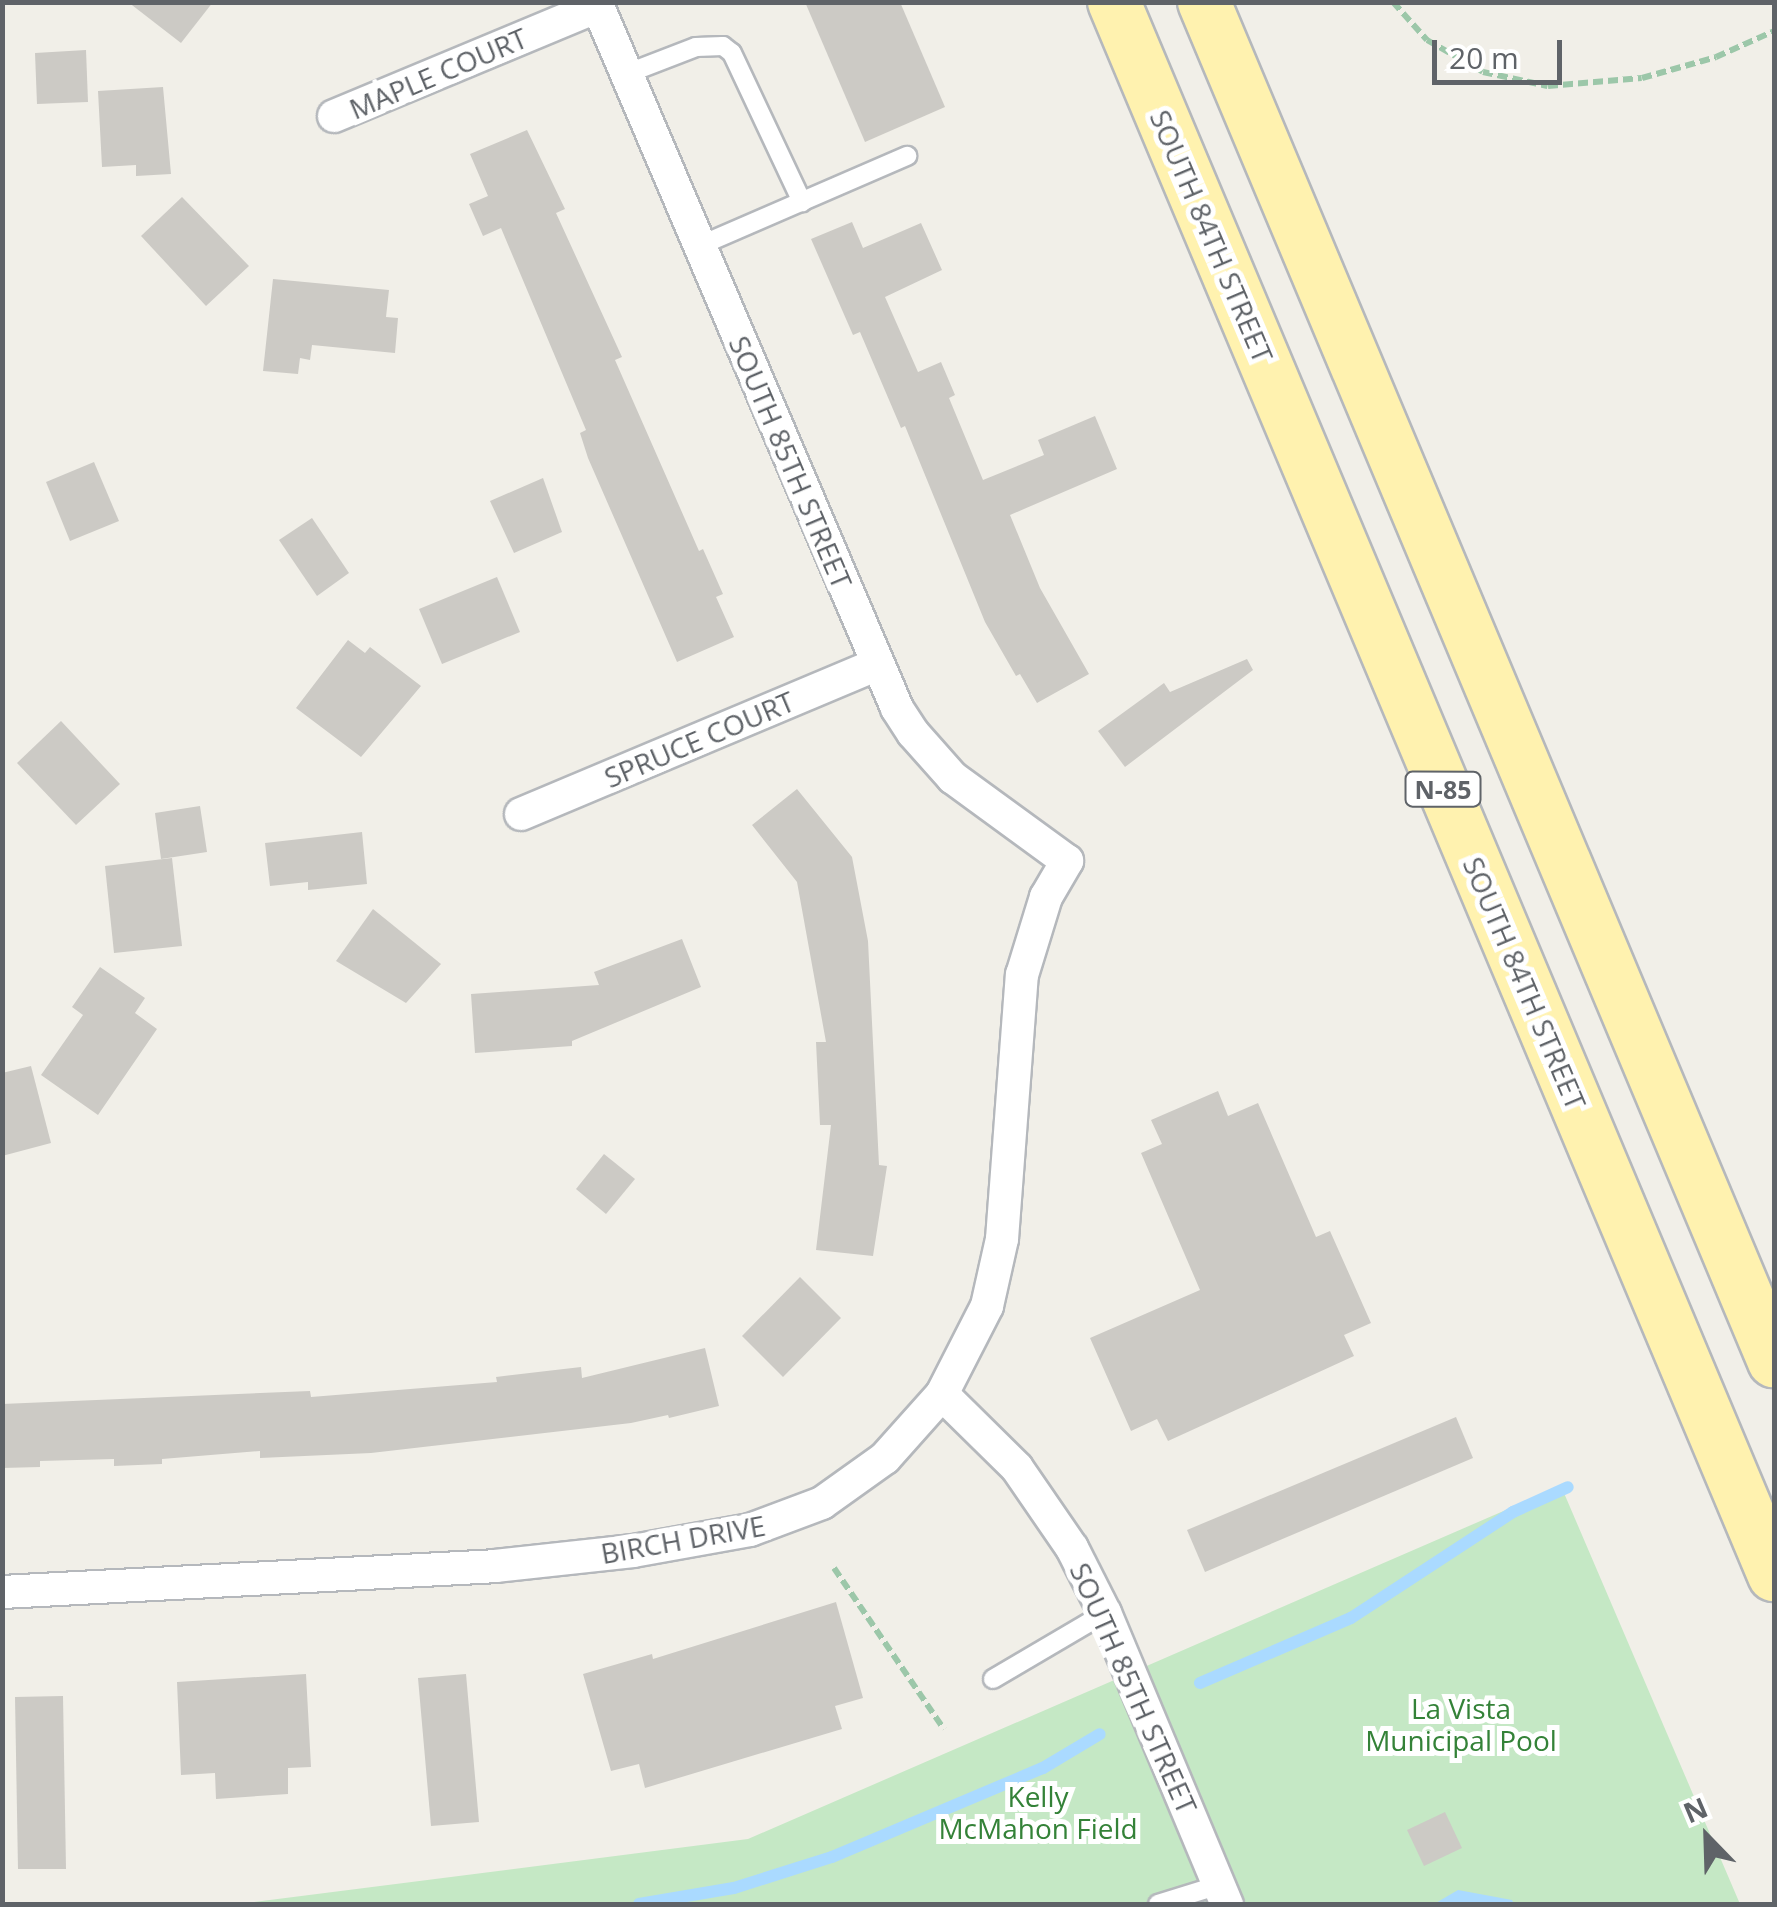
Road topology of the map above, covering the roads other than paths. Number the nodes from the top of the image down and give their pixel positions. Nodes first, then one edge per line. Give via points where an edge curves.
1 (1114, 2) edge
2 (1204, 2) edge
3 (600, 4) edge
4 (626, 74) junction
5 (334, 116) dead end
6 (907, 156) dead end
7 (802, 202) junction
8 (699, 246) junction
9 (878, 664) junction
10 (521, 814) dead end
11 (1067, 861) joint
12 (1774, 1361) edge
13 (942, 1394) junction
14 (1774, 1575) edge
15 (2, 1592) edge
16 (1105, 1613) junction
17 (992, 1679) dead end
18 (1223, 1895) edge
19 (1158, 1904) edge

1 - 14 main road, SOUTH 84TH STREET / N-85
2 - 12 main road, N-85
3 - 4 street, SOUTH 85TH STREET
3 - 5 street, MAPLE COURT
4 - 7 lane via 696,47 723,46
4 - 8 street, SOUTH 85TH STREET
6 - 7 lane
7 - 8 lane
8 - 9 street, SOUTH 85TH STREET
9 - 10 street, SPRUCE COURT
9 - 11 street, SOUTH 85TH STREET via 897,708 932,756 975,796
11 - 13 street, BIRCH DRIVE via 1046,896 1022,975 993,1283 977,1331
13 - 15 street, BIRCH DRIVE via 904,1440 846,1488 800,1514 736,1534 495,1566
13 - 16 street, SOUTH 85TH STREET via 1036,1492
16 - 17 lane
16 - 18 street, SOUTH 85TH STREET
18 - 19 lane

